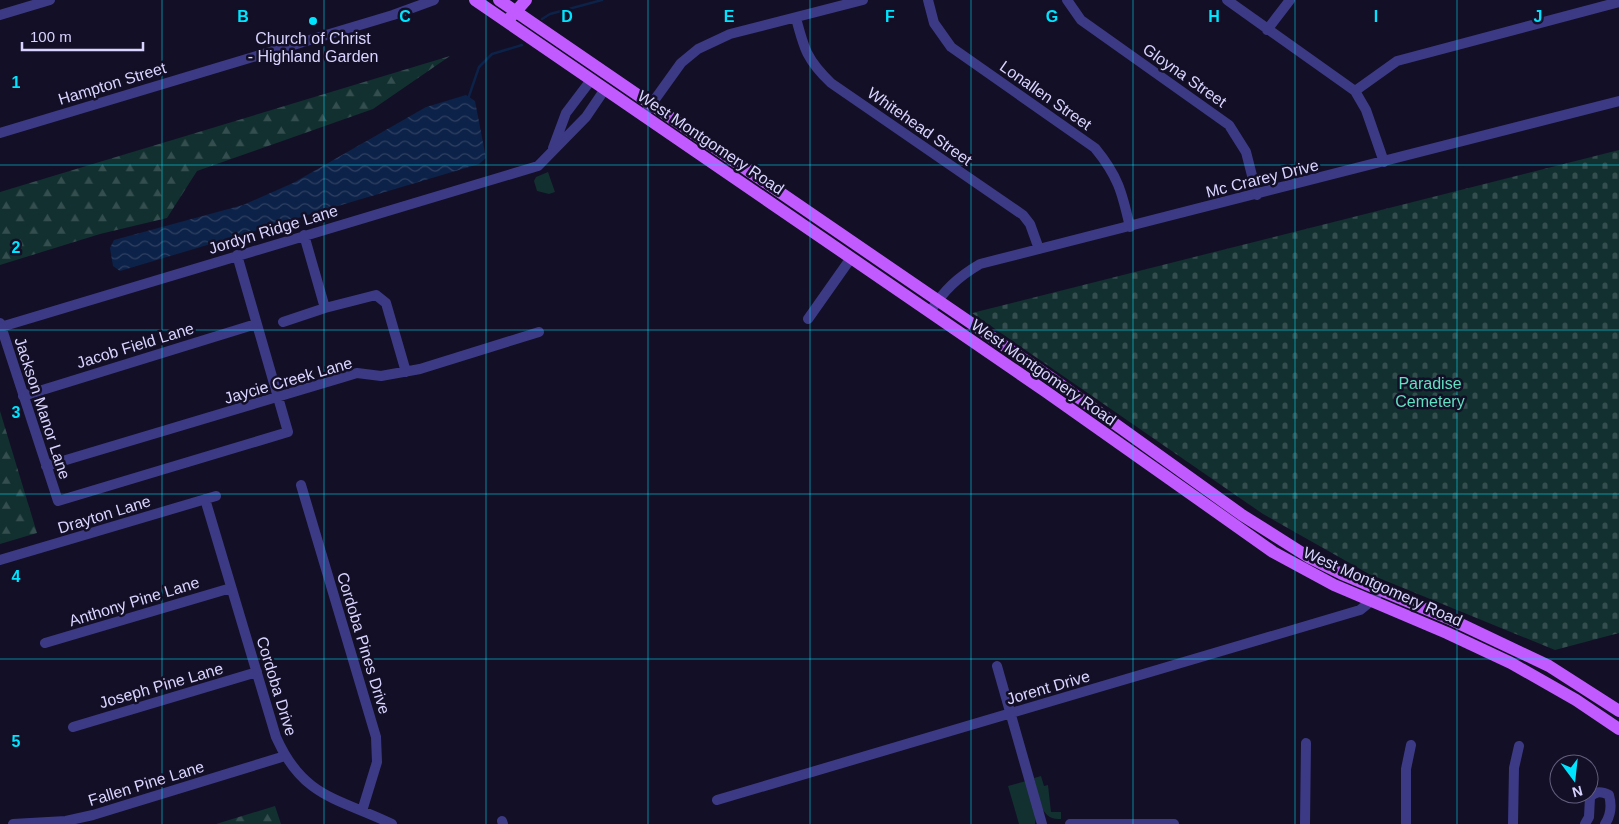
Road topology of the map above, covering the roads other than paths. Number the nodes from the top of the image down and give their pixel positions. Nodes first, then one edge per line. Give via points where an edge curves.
1 (50, 0) edge
2 (434, 0) edge
3 (475, 0) edge
4 (500, 0) edge
5 (526, 0) edge
6 (863, 0) edge
7 (928, 0) edge
8 (1067, 0) edge
9 (1227, 0) edge
10 (1290, 0) edge
11 (1619, 2) edge
12 (491, 11) junction
13 (516, 12) junction
14 (0, 15) edge
15 (796, 18) junction
16 (507, 22) junction
17 (1267, 30) junction
18 (591, 80) junction
19 (605, 89) junction
20 (1355, 91) junction
21 (1619, 101) edge
22 (651, 104) junction
23 (643, 116) junction
24 (0, 132) edge
25 (551, 153) junction
26 (1384, 162) junction
27 (1257, 195) junction
28 (1130, 227) junction
29 (304, 235) junction
30 (1039, 249) junction
31 (237, 256) junction
32 (851, 258) junction
33 (937, 300) junction
34 (325, 308) junction
35 (930, 312) junction
36 (808, 320) dead end
37 (283, 322) dead end
38 (256, 324) junction
39 (1, 325) edge
40 (538, 332) dead end
41 (406, 372) junction
42 (24, 396) junction
43 (277, 398) junction
44 (46, 466) junction
45 (301, 484) dead end
46 (216, 496) dead end
47 (205, 499) junction
48 (0, 560) edge
49 (231, 588) junction
50 (1382, 592) junction
51 (1370, 602) junction
52 (45, 643) dead end
53 (997, 666) dead end
54 (257, 672) junction
55 (1619, 711) edge
56 (1010, 714) junction
57 (73, 727) dead end
58 (1619, 729) edge
59 (1306, 743) dead end
60 (1411, 745) dead end
61 (1519, 746) dead end
62 (285, 756) junction
63 (717, 800) dead end
64 (362, 811) junction
65 (13, 824) edge
66 (392, 824) edge
67 (1042, 824) edge
68 (1070, 824) edge
69 (1174, 824) edge
70 (1305, 824) edge
71 (1406, 824) edge
72 (1514, 824) edge
73 (1585, 824) edge
74 (1605, 824) edge

1 - 14 street
2 - 24 street, Hampton Street
3 - 12 main road, West Montgomery Road
4 - 12 main road
4 - 13 main road, West Montgomery Road
5 - 13 main road
6 - 15 street
7 - 28 street, Lonallen Street via 934,23 951,47 1095,148 1112,168 1118,181
8 - 27 street, Gloyna Street via 1081,20 1229,124 1246,152
9 - 17 street
10 - 17 street
11 - 20 street via 1411,56 1380,71
12 - 16 main road, West Montgomery Road
13 - 16 main road
13 - 22 main road, West Montgomery Road
15 - 22 street via 730,34 698,49 681,63
15 - 30 street, Whitehead Street via 805,52 831,83 1023,215 1030,224
16 - 18 main road, West Montgomery Road
17 - 20 street
18 - 19 main road, West Montgomery Road
18 - 25 street via 566,113
19 - 23 main road, West Montgomery Road
19 - 25 street, Jordyn Ridge Lane via 586,117
20 - 26 street via 1373,126
21 - 26 street, Mc Crarey Drive
22 - 23 street
22 - 33 main road, West Montgomery Road
23 - 32 main road, West Montgomery Road
25 - 29 street, Jordyn Ridge Lane via 538,166
26 - 27 street, Mc Crarey Drive
27 - 28 street, Mc Crarey Drive
28 - 30 street, Mc Crarey Drive
29 - 31 street, Jordyn Ridge Lane
29 - 34 street
30 - 33 street, Mc Crarey Drive via 980,264 961,275
31 - 38 street
31 - 39 street, Jordyn Ridge Lane
32 - 35 main road, West Montgomery Road
32 - 36 street
33 - 35 street, Mc Crarey Drive
33 - 50 main road, West Montgomery Road via 1242,515 1310,558
34 - 37 street
34 - 41 street via 376,295 380,297 386,303
35 - 51 main road, West Montgomery Road via 1234,526 1303,570
38 - 42 street, Jacob Field Lane
38 - 43 street
39 - 42 street, Jackson Manor Lane
40 - 41 street, Jaycie Creek Lane
41 - 43 street, Jaycie Creek Lane via 381,376 357,373
42 - 44 street, Jackson Manor Lane
43 - 44 street, Jaycie Creek Lane
43 - 44 street, Jackson Manor Lane via 288,432 58,501
45 - 64 street, Cordoba Pines Drive via 376,737 378,762
46 - 47 street, Drayton Lane
47 - 48 street, Drayton Lane
47 - 49 street, Cordoba Drive
49 - 52 street, Anthony Pine Lane
49 - 54 street, Cordoba Drive
50 - 51 street, Jorent Drive
50 - 55 main road, West Montgomery Road via 1549,666
51 - 56 street, Jorent Drive via 1360,610
51 - 58 main road, West Montgomery Road via 1510,663 1576,700
53 - 56 street
54 - 57 street, Joseph Pine Lane
54 - 62 street, Cordoba Drive via 276,737
56 - 63 street, Jorent Drive
56 - 67 street
59 - 70 street
60 - 71 street via 1406,768
61 - 72 street via 1514,768
62 - 64 street, Cordoba Drive via 312,788
62 - 65 street, Fallen Pine Lane via 93,815 66,821
64 - 66 street, Cordoba Drive
68 - 69 street
73 - 74 street via 1589,818 1590,797 1595,792 1608,795 1611,803 1610,816

